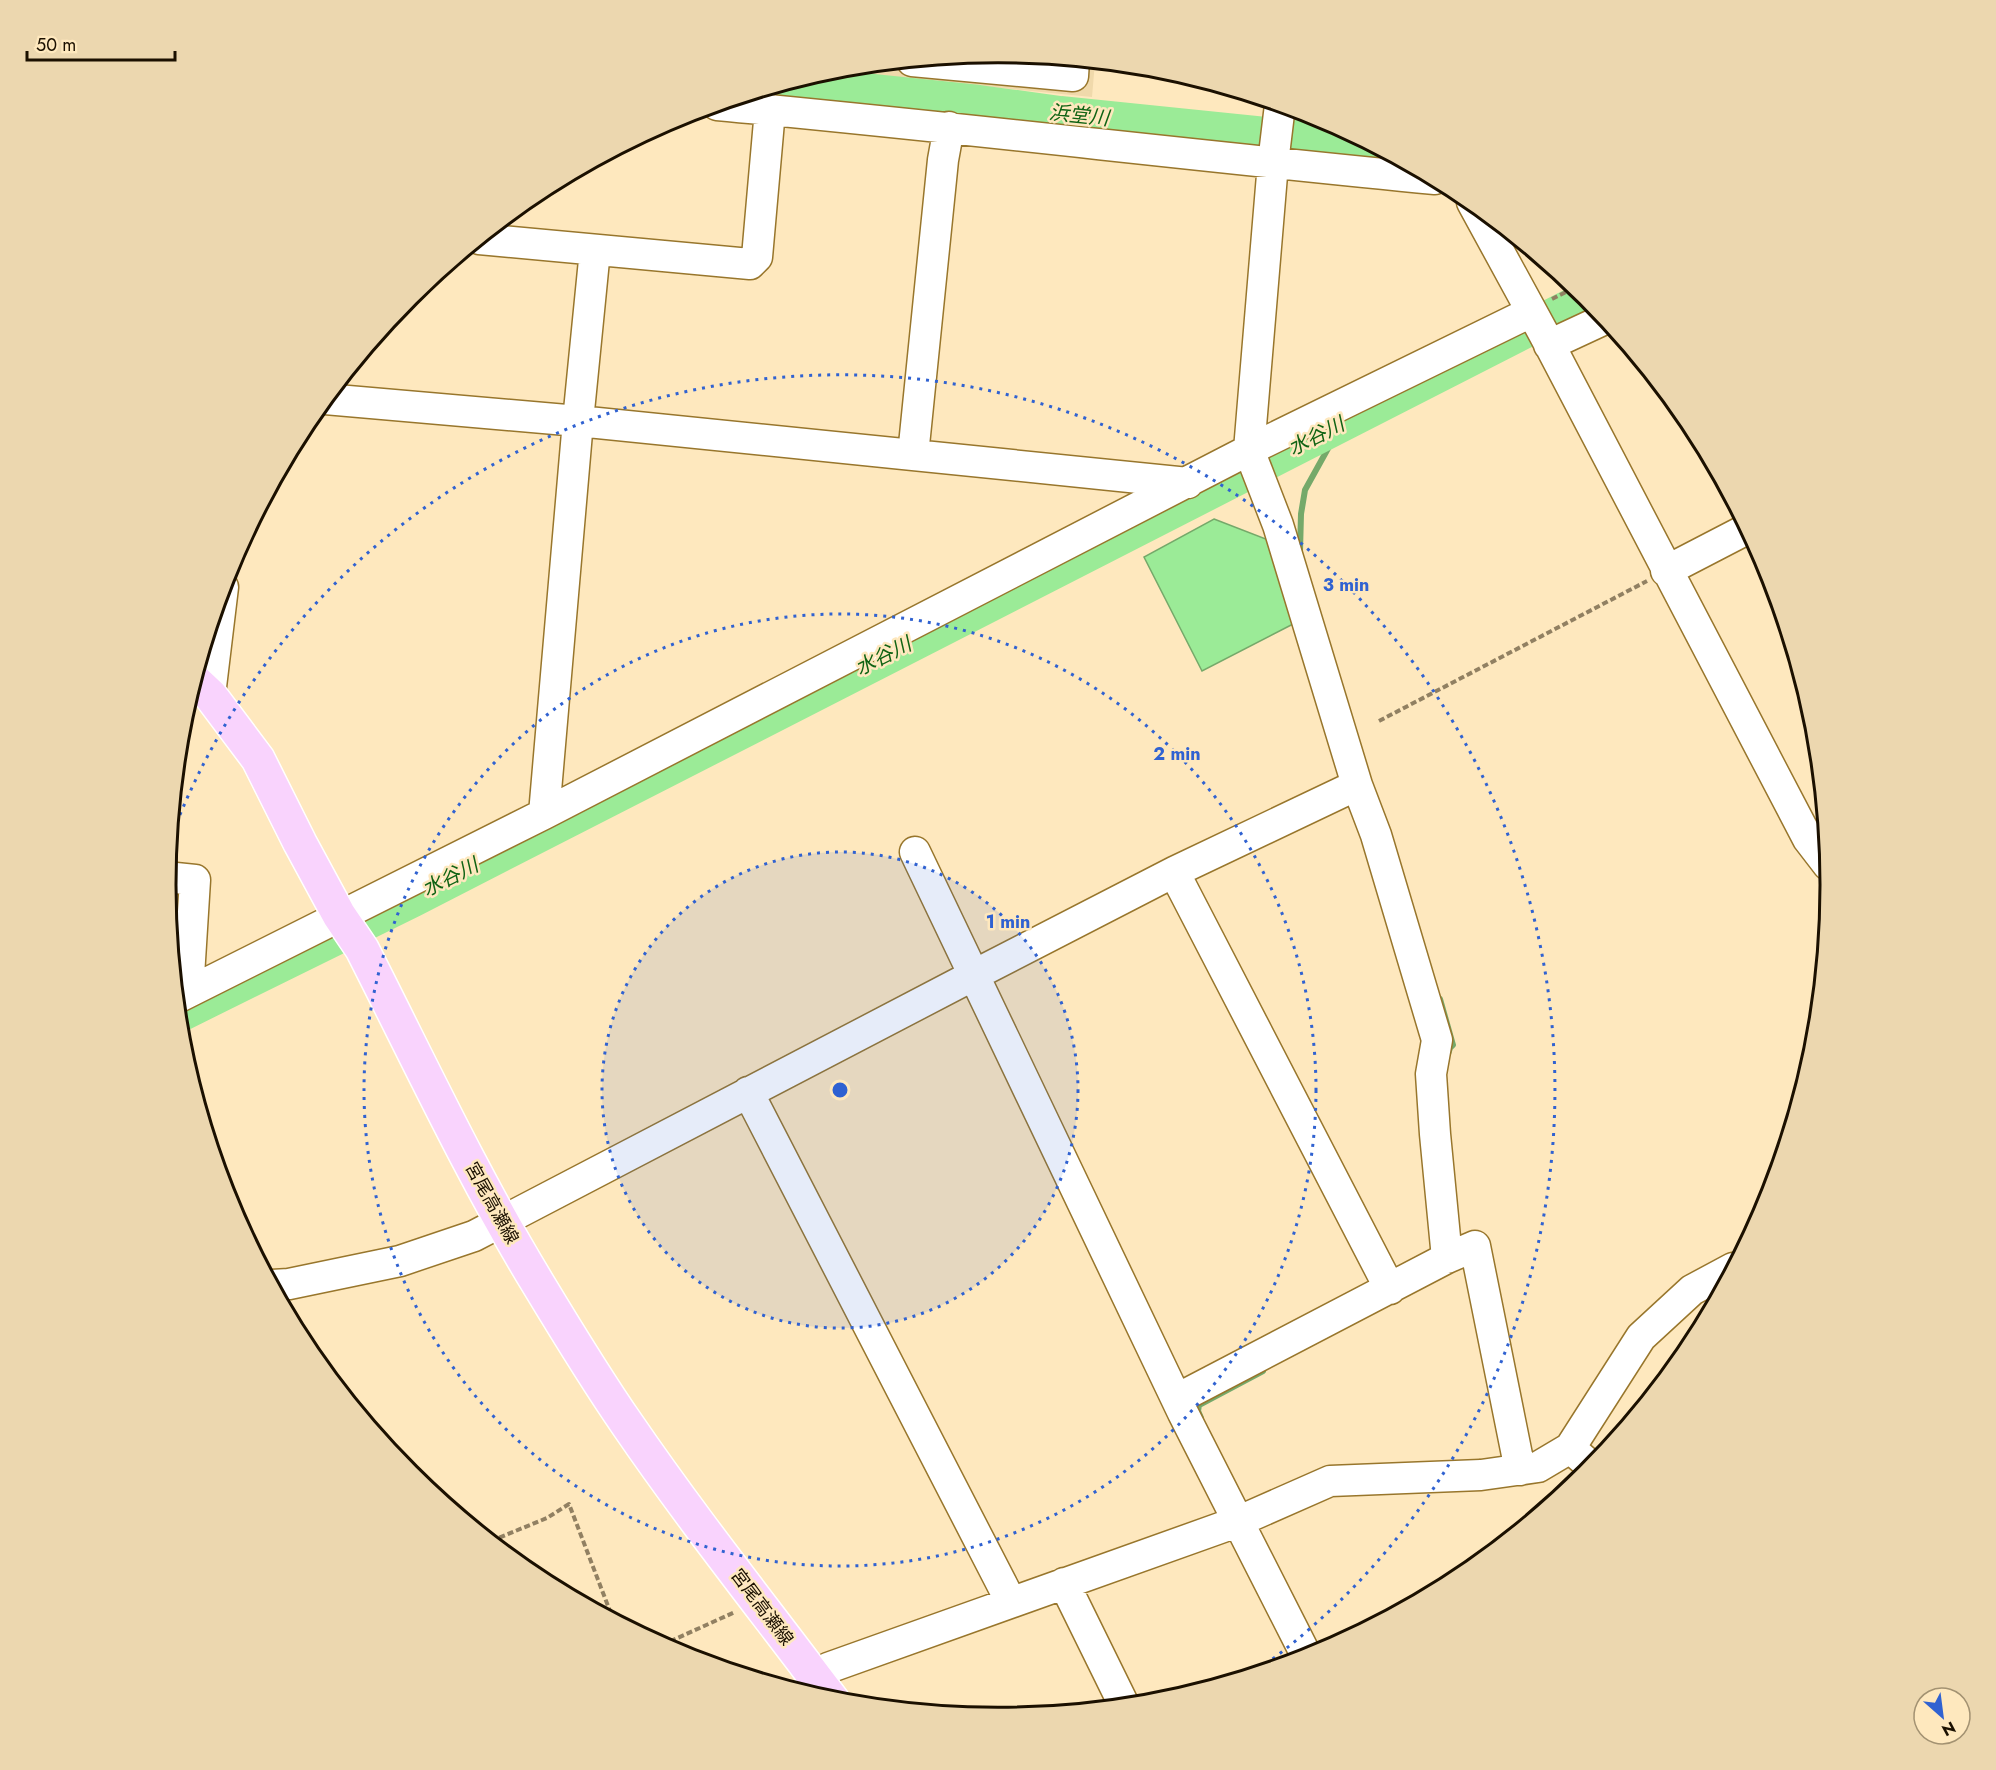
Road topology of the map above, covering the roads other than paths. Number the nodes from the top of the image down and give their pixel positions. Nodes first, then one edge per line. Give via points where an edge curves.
1 (952, 65) edge
2 (1073, 67) edge
3 (735, 107) edge
4 (770, 110) junction
5 (1280, 114) edge
6 (949, 127) junction
7 (1275, 158) junction
8 (1414, 176) edge
9 (1483, 222) edge
10 (489, 240) edge
11 (595, 250) junction
12 (1594, 320) edge
13 (1539, 327) junction
14 (335, 400) edge
15 (578, 421) junction
16 (913, 455) junction
17 (1254, 463) junction
18 (1188, 483) junction
19 (1740, 533) edge
20 (1666, 571) junction
21 (207, 661) edge
22 (202, 688) edge
23 (1358, 785) junction
24 (544, 814) junction
25 (915, 852) dead end
26 (1819, 853) edge
27 (1174, 872) junction
28 (176, 878) edge
29 (340, 916) junction
30 (974, 975) junction
31 (183, 989) edge
32 (183, 994) edge
33 (748, 1092) junction
34 (502, 1222) junction
35 (1447, 1258) junction
36 (1722, 1274) edge
37 (280, 1285) edge
38 (1390, 1289) junction
39 (1176, 1399) junction
40 (1581, 1457) edge
41 (1520, 1470) junction
42 (1237, 1522) junction
43 (1064, 1582) junction
44 (1011, 1602) junction
45 (1302, 1648) edge
46 (828, 1668) dead end
47 (823, 1688) edge
48 (1120, 1697) edge

1 - 2 street via 1072,76
3 - 4 street
4 - 6 street
4 - 11 street via 757,257 750,264
5 - 7 street
6 - 7 street
6 - 16 street
7 - 8 street
7 - 17 street
9 - 13 street
10 - 11 street
11 - 15 street
12 - 13 street
13 - 17 street
13 - 20 street
14 - 15 street
15 - 16 street
15 - 24 street
16 - 18 street
17 - 18 street
17 - 23 street via 1278,525
18 - 24 street
19 - 20 street
20 - 26 street
21 - 22 street
22 - 29 main road, 宮尾高瀬線 via 258,759
23 - 27 street
23 - 35 street via 1437,1040 1431,1074
24 - 29 street
25 - 30 street
27 - 30 street
27 - 38 street
28 - 31 street via 195,880
29 - 32 street
29 - 34 main road, 宮尾高瀬線 via 362,949
30 - 33 street
30 - 39 street
33 - 34 street
33 - 44 street
34 - 37 street via 474,1236 400,1261
34 - 47 main road, 宮尾高瀬線 via 626,1423
35 - 38 street
35 - 41 street via 1475,1246
36 - 40 street via 1692,1290 1641,1337
38 - 39 street
39 - 42 street
40 - 41 street
41 - 42 street via 1330,1481
42 - 43 street
42 - 45 street
43 - 44 street
43 - 48 street
44 - 46 street

